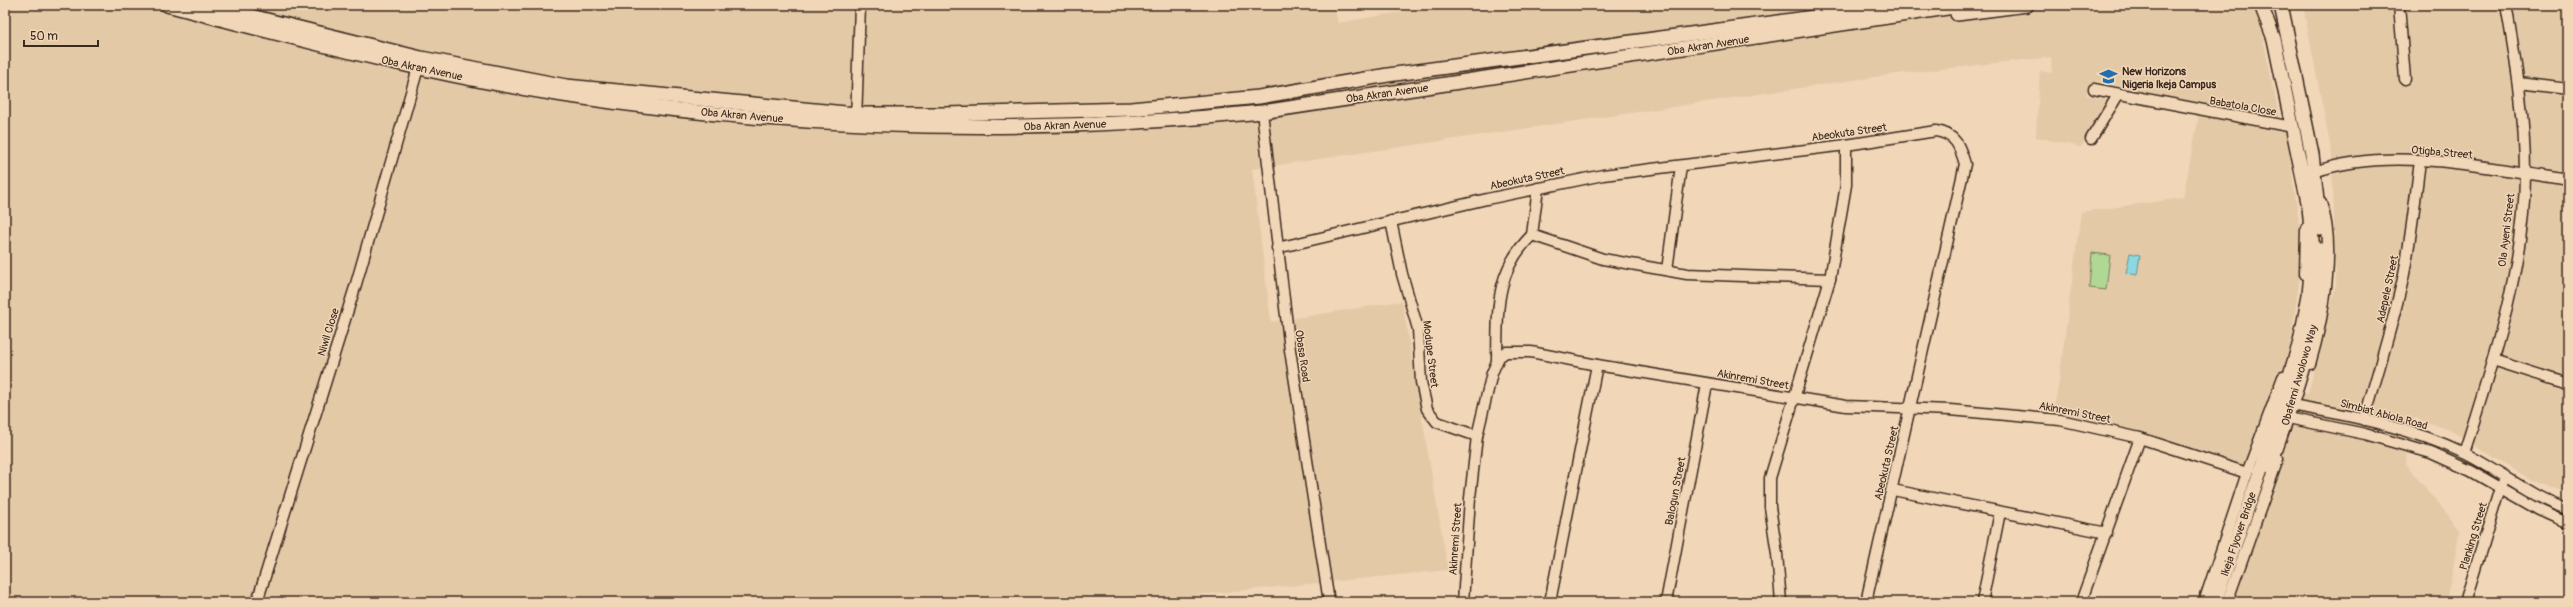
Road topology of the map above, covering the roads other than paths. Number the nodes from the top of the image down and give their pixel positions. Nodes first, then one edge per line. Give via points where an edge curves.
1 (167, 5) edge
2 (206, 5) edge
3 (860, 5) edge
4 (1903, 5) edge
5 (1967, 5) edge
6 (2027, 5) edge
7 (2261, 5) edge
8 (2265, 5) edge
9 (2399, 5) edge
10 (2506, 5) edge
11 (2282, 8) edge
12 (1941, 10) junction
13 (2269, 25) junction
14 (418, 68) junction
15 (2405, 79) dead end
16 (2519, 84) junction
17 (2094, 89) dead end
18 (2568, 89) edge
19 (2118, 95) junction
20 (1262, 112) junction
21 (856, 119) junction
22 (2293, 127) junction
23 (2091, 139) dead end
24 (1846, 145) junction
25 (2420, 161) junction
26 (1681, 166) junction
27 (2525, 174) junction
28 (2309, 175) junction
29 (2568, 180) edge
30 (1538, 188) junction
31 (2318, 193) junction
32 (2309, 207) junction
33 (1392, 221) junction
34 (1532, 235) junction
35 (1276, 248) junction
36 (1667, 270) junction
37 (1830, 279) junction
38 (1497, 360) junction
39 (2493, 360) junction
40 (1597, 365) junction
41 (1707, 384) junction
42 (2568, 384) edge
43 (1795, 399) junction
44 (2297, 406) junction
45 (1911, 410) junction
46 (2293, 419) junction
47 (2364, 420) junction
48 (1477, 436) junction
49 (2140, 438) junction
50 (2464, 453) junction
51 (2266, 467) junction
52 (2247, 473) junction
53 (2508, 478) junction
54 (2500, 488) junction
55 (1893, 490) junction
56 (2568, 508) edge
57 (2000, 512) junction
58 (2568, 523) edge
59 (2107, 533) junction
60 (257, 602) edge
61 (1329, 602) edge
62 (1463, 602) edge
63 (1550, 602) edge
64 (1666, 602) edge
65 (1781, 602) edge
66 (1866, 602) edge
67 (1982, 602) edge
68 (2081, 602) edge
69 (2204, 602) edge
70 (2215, 602) edge
71 (2223, 602) edge
72 (2227, 602) edge
73 (2465, 602) edge

1 - 14 main road, Oba Akran Avenue
2 - 21 main road, Oba Akran Avenue via 421,58 525,79 606,91
3 - 21 street
4 - 21 main road, Oba Akran Avenue via 1388,75 1259,97 1206,103 1131,109
5 - 12 main road, Oba Akran Avenue
6 - 12 main road via 1958,14
7 - 13 main road
8 - 13 main road
9 - 15 street
10 - 16 street, Ola Ayeni Street
11 - 28 main road via 2312,154
12 - 20 main road, Oba Akran Avenue
13 - 22 main road
14 - 21 main road, Oba Akran Avenue via 563,95 737,116
14 - 60 street, Niwil Close via 356,284
16 - 18 street
16 - 27 street, Ola Ayeni Street
17 - 19 street, Babatola Close
19 - 22 street, Babatola Close
19 - 23 street
20 - 21 main road, Oba Akran Avenue via 1175,121 1036,127
20 - 35 street, Obasa Road
22 - 28 main road
24 - 26 street, Abeokuta Street
24 - 37 street via 1846,185
24 - 45 street, Abeokuta Street via 1936,131 1945,132 1959,144 1965,164
25 - 27 street, Otigba Street
25 - 28 street, Otigba Street via 2344,163
25 - 47 street, Adepele Street via 2403,278
26 - 30 street, Abeokuta Street via 1603,175
26 - 36 street
27 - 29 street, Otigba Street
27 - 39 street, Ola Ayeni Street via 2520,236
28 - 31 main road, Obafemi Awolowo Way
28 - 32 main road, Obafemi Awolowo Way
30 - 33 street, Abeokuta Street
30 - 34 street
31 - 44 street via 2327,228 2325,293 2317,340
31 - 51 main road, Obafemi Awolowo Way via 2321,255 2314,331 2297,389
32 - 51 main road, Obafemi Awolowo Way via 2312,239 2309,295 2300,342
32 - 52 street via 2306,219 2305,282 2298,334
33 - 35 street, Abeokuta Street
33 - 48 street, Modupe Street via 1402,274 1418,329 1421,382 1427,409 1437,422
34 - 36 street via 1603,258
34 - 38 street via 1519,247 1506,268 1498,309
35 - 61 street, Obasa Road
36 - 37 street via 1687,274
37 - 43 street
38 - 40 street, Akinremi Street via 1506,352 1515,350
38 - 48 street, Akinremi Street
39 - 42 street
39 - 50 street, Ola Ayeni Street
40 - 41 street, Akinremi Street
40 - 63 street
41 - 43 street, Akinremi Street
41 - 64 street, Balogun Street
43 - 45 street, Akinremi Street via 1846,406
43 - 65 street via 1772,467 1768,489
44 - 46 street
44 - 47 street, Simbiat Abiola Road
45 - 49 street, Akinremi Street via 2034,416
45 - 55 street, Abeokuta Street
46 - 54 street via 2406,444 2471,471
46 - 72 street
47 - 50 street, Simbiat Abiola Road via 2409,431
48 - 62 street, Akinremi Street
49 - 52 street, Akinremi Street
49 - 59 street
50 - 53 street, Simbiat Abiola Road
51 - 70 main road, Ikeja Flyover Bridge
51 - 71 main road, Ikeja Flyover Bridge
52 - 69 street
53 - 54 street, Planking Street
53 - 56 street, Simbiat Abiola Road via 2536,495
54 - 58 street
54 - 73 street, Planking Street
55 - 57 street
55 - 66 street, Abeokuta Street
57 - 59 street
57 - 67 street
59 - 68 street

